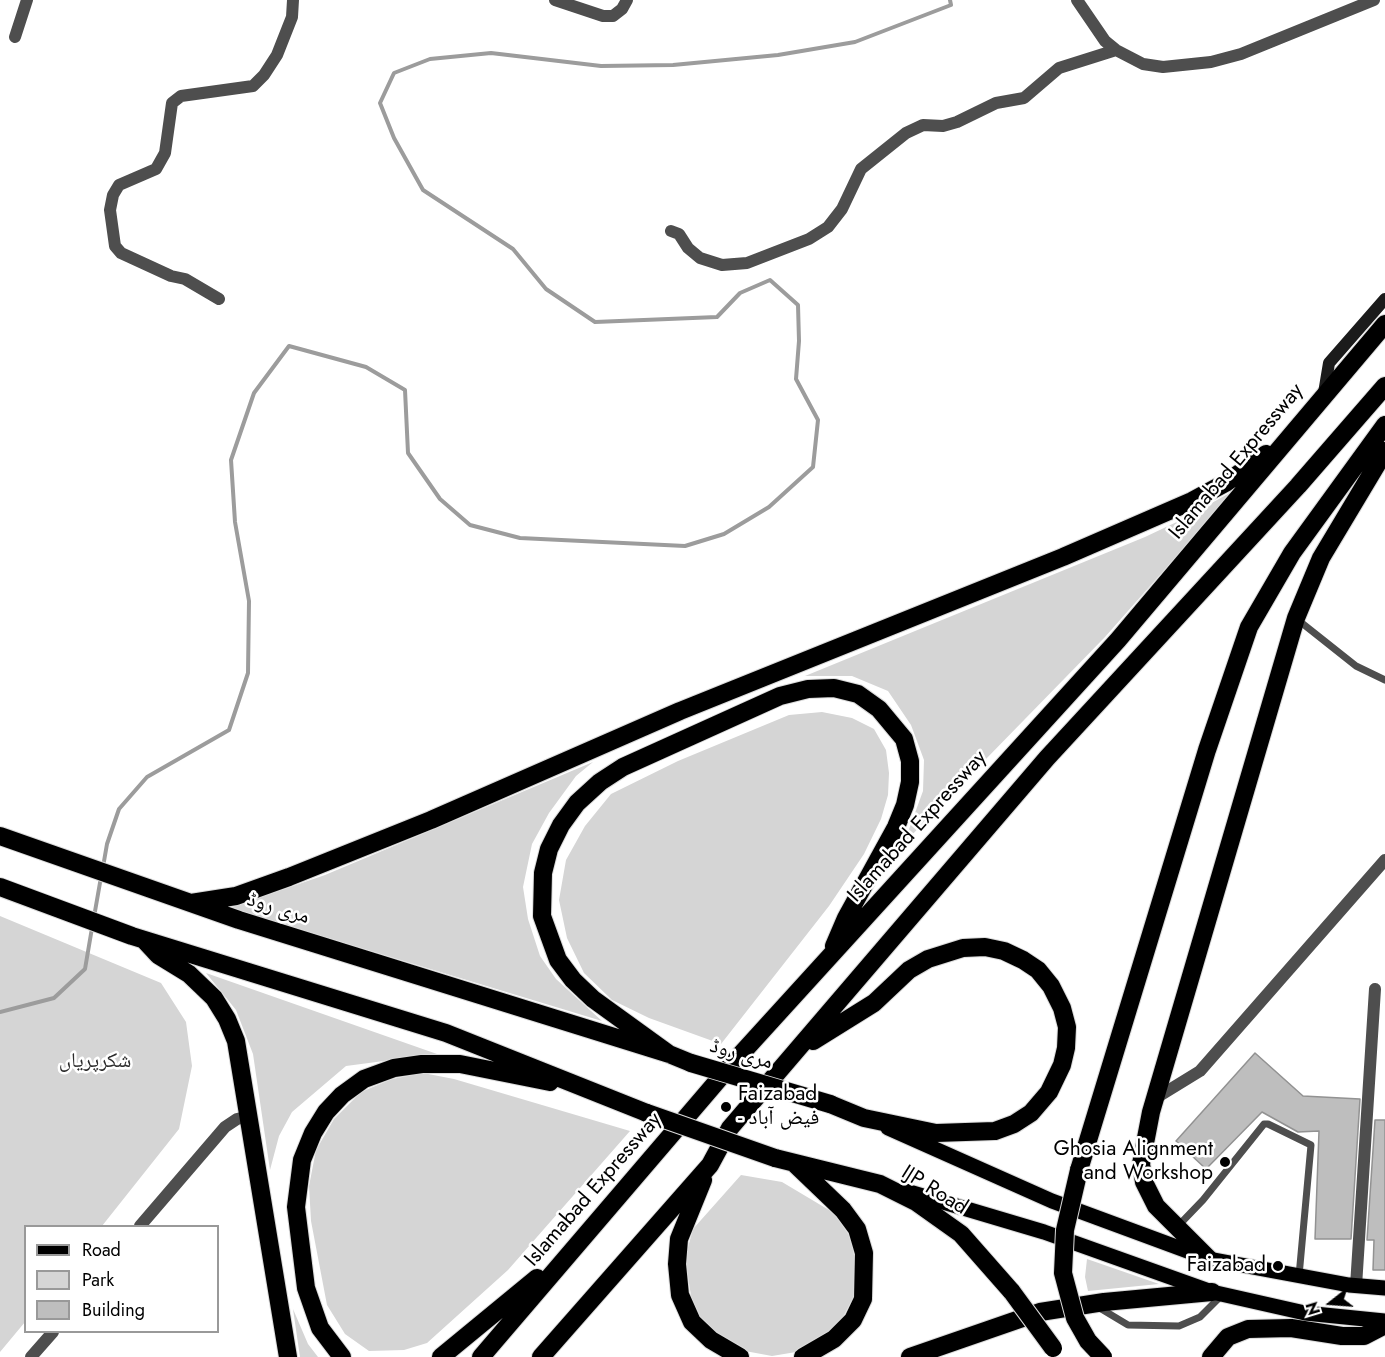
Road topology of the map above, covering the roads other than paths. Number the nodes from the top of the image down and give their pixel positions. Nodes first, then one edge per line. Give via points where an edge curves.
1 (27, 0) edge
2 (293, 0) edge
3 (555, 0) edge
4 (627, 0) edge
5 (1077, 0) edge
6 (1374, 0) edge
7 (15, 37) dead end
8 (1116, 50) junction
9 (671, 231) dead end
10 (219, 299) dead end
11 (1385, 299) edge
12 (1385, 324) edge
13 (1385, 386) edge
14 (1324, 393) junction
15 (1385, 425) edge
16 (1283, 443) junction
17 (1385, 451) edge
18 (1296, 618) junction
19 (1385, 680) edge
20 (0, 836) edge
21 (1385, 860) edge
22 (0, 887) edge
23 (190, 903) junction
24 (137, 937) junction
25 (829, 958) junction
26 (1375, 989) dead end
27 (798, 1050) junction
28 (669, 1054) junction
29 (598, 1092) junction
30 (1156, 1098) junction
31 (250, 1116) junction
32 (864, 1118) junction
33 (795, 1164) junction
34 (710, 1165) junction
35 (880, 1184) junction
36 (142, 1225) edge
37 (1176, 1227) junction
38 (564, 1258) junction
39 (1209, 1259) junction
40 (1299, 1276) junction
41 (1356, 1286) junction
42 (1385, 1288) edge
43 (1218, 1293) junction
44 (1094, 1303) junction
45 (1385, 1323) edge
46 (51, 1333) edge
47 (1053, 1348) dead end
48 (31, 1357) edge
49 (288, 1357) edge
50 (342, 1357) edge
51 (441, 1357) edge
52 (481, 1357) edge
53 (541, 1357) edge
54 (740, 1357) edge
55 (803, 1357) edge
56 (910, 1357) edge
57 (1103, 1357) edge
58 (1211, 1357) edge

1 - 7 street
2 - 10 street via 292,17 277,55 264,75 253,86 181,96 172,103 165,153 156,169 119,185 113,195 110,210 115,246 121,253 185,279
3 - 4 street via 603,16 613,16
5 - 8 street via 1105,41
6 - 8 street via 1241,54 1211,62 1163,67 1143,64
8 - 9 street via 1059,68 1024,98 996,103 957,122 923,125 906,133 861,169 842,209 828,227 809,239 747,263 722,265 700,258 679,234
11 - 14 street via 1329,363
12 - 14 highway, Islamabad Expressway
13 - 27 highway via 1047,758
14 - 16 highway, Islamabad Expressway
15 - 57 highway, bridge via 1292,553 1249,627 1207,750 1079,1170 1065,1230 1063,1273 1078,1324
16 - 23 highway via 1192,501 1063,557 680,711 431,820 289,877 236,896
16 - 25 highway, Islamabad Expressway via 1118,640
17 - 18 highway via 1321,558
18 - 19 lane via 1356,666
18 - 30 highway
20 - 23 highway, مری روڈ
21 - 30 street via 1200,1071
22 - 24 highway
23 - 28 highway, مری روڈ
24 - 29 highway via 446,1034
24 - 31 highway via 189,974 214,998 236,1041
25 - 28 highway via 846,918 896,827 910,782 904,739 879,709 858,694 834,688 780,696 623,767 577,802 549,849 543,873 542,916 558,960 593,999
25 - 38 highway, Islamabad Expressway via 730,1065
26 - 41 street
27 - 32 highway via 874,1003 909,970 946,952 985,947 1004,951 1038,970 1051,986 1067,1027 1066,1048 1049,1092 1031,1113 1004,1128 976,1133 936,1133
27 - 34 highway via 730,1128
28 - 32 highway, مری روڈ, bridge
29 - 33 highway, IJP Road, bridge
29 - 50 highway via 460,1064 422,1064 394,1068 364,1080 342,1095 313,1133 302,1160 296,1207 306,1288 320,1328
30 - 37 highway via 1141,1164 1144,1182 1156,1206
31 - 36 street via 225,1127
31 - 49 highway
32 - 39 main road, مری روڈ via 1052,1201
33 - 35 highway, IJP Road
33 - 55 highway via 843,1210 857,1229 864,1253 863,1299 853,1320 834,1339
34 - 53 highway
34 - 54 highway via 679,1239 680,1295 692,1322 711,1340
35 - 43 main road via 1044,1232
35 - 47 highway, IJP Road, bridge via 916,1202 961,1234 1012,1292
37 - 39 highway
37 - 40 lane via 1268,1124 1311,1145
38 - 51 highway
38 - 52 highway, Islamabad Expressway
39 - 40 main road, مری روڈ
40 - 41 main road, مری روڈ
41 - 42 main road, مری روڈ
43 - 44 highway
43 - 44 lane via 1200,1317 1179,1326 1128,1326
43 - 45 main road via 1305,1313
44 - 56 highway via 1040,1312
45 - 58 highway via 1364,1336 1291,1328 1248,1329 1228,1337
46 - 48 street

